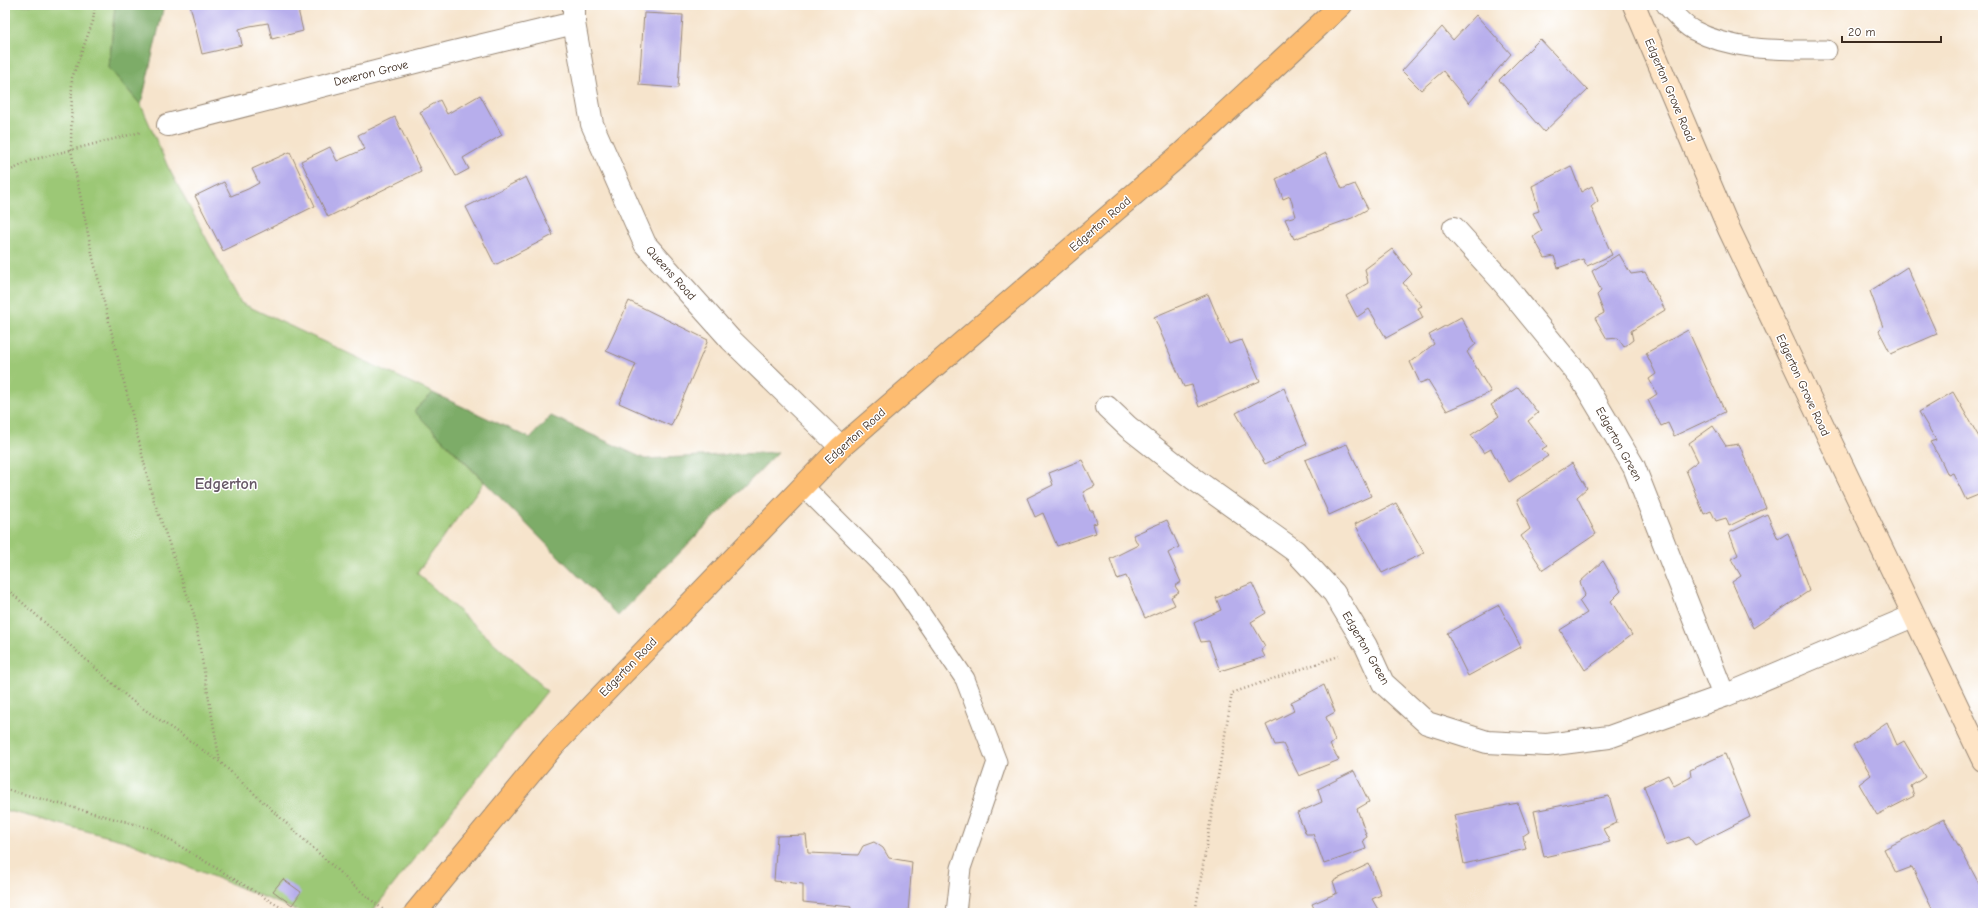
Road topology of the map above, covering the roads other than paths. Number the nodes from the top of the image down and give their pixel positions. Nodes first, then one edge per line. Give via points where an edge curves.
1 (1341, 5) edge
2 (1634, 5) edge
3 (1666, 5) edge
4 (574, 14) edge
5 (1827, 50) dead end
6 (168, 125) road end
7 (1454, 228) dead end
8 (1107, 407) dead end
9 (841, 447) junction
10 (803, 486) junction
11 (1913, 616) junction
12 (1724, 696) junction
13 (1983, 760) edge
14 (415, 913) edge
15 (956, 913) edge

1 - 9 highway, Edgerton Road via 1182,153
2 - 11 street, Edgerton Grove Road via 1729,229
3 - 5 lane via 1692,30 1720,40 1766,50
4 - 6 street, Deveron Grove via 442,54
4 - 9 street, Queens Road via 592,124 645,244 731,340
7 - 12 street, Edgerton Green via 1501,280 1581,378 1634,467
8 - 12 street, Edgerton Green via 1128,427 1194,478 1296,551 1334,593 1366,646 1383,683 1427,723 1488,742 1547,745 1609,737
9 - 10 highway, Edgerton Road
10 - 14 highway, Edgerton Road via 553,746
10 - 15 lane via 900,583 965,679 997,762 961,868
11 - 12 street, Edgerton Green
11 - 13 street, Edgerton Grove Road

